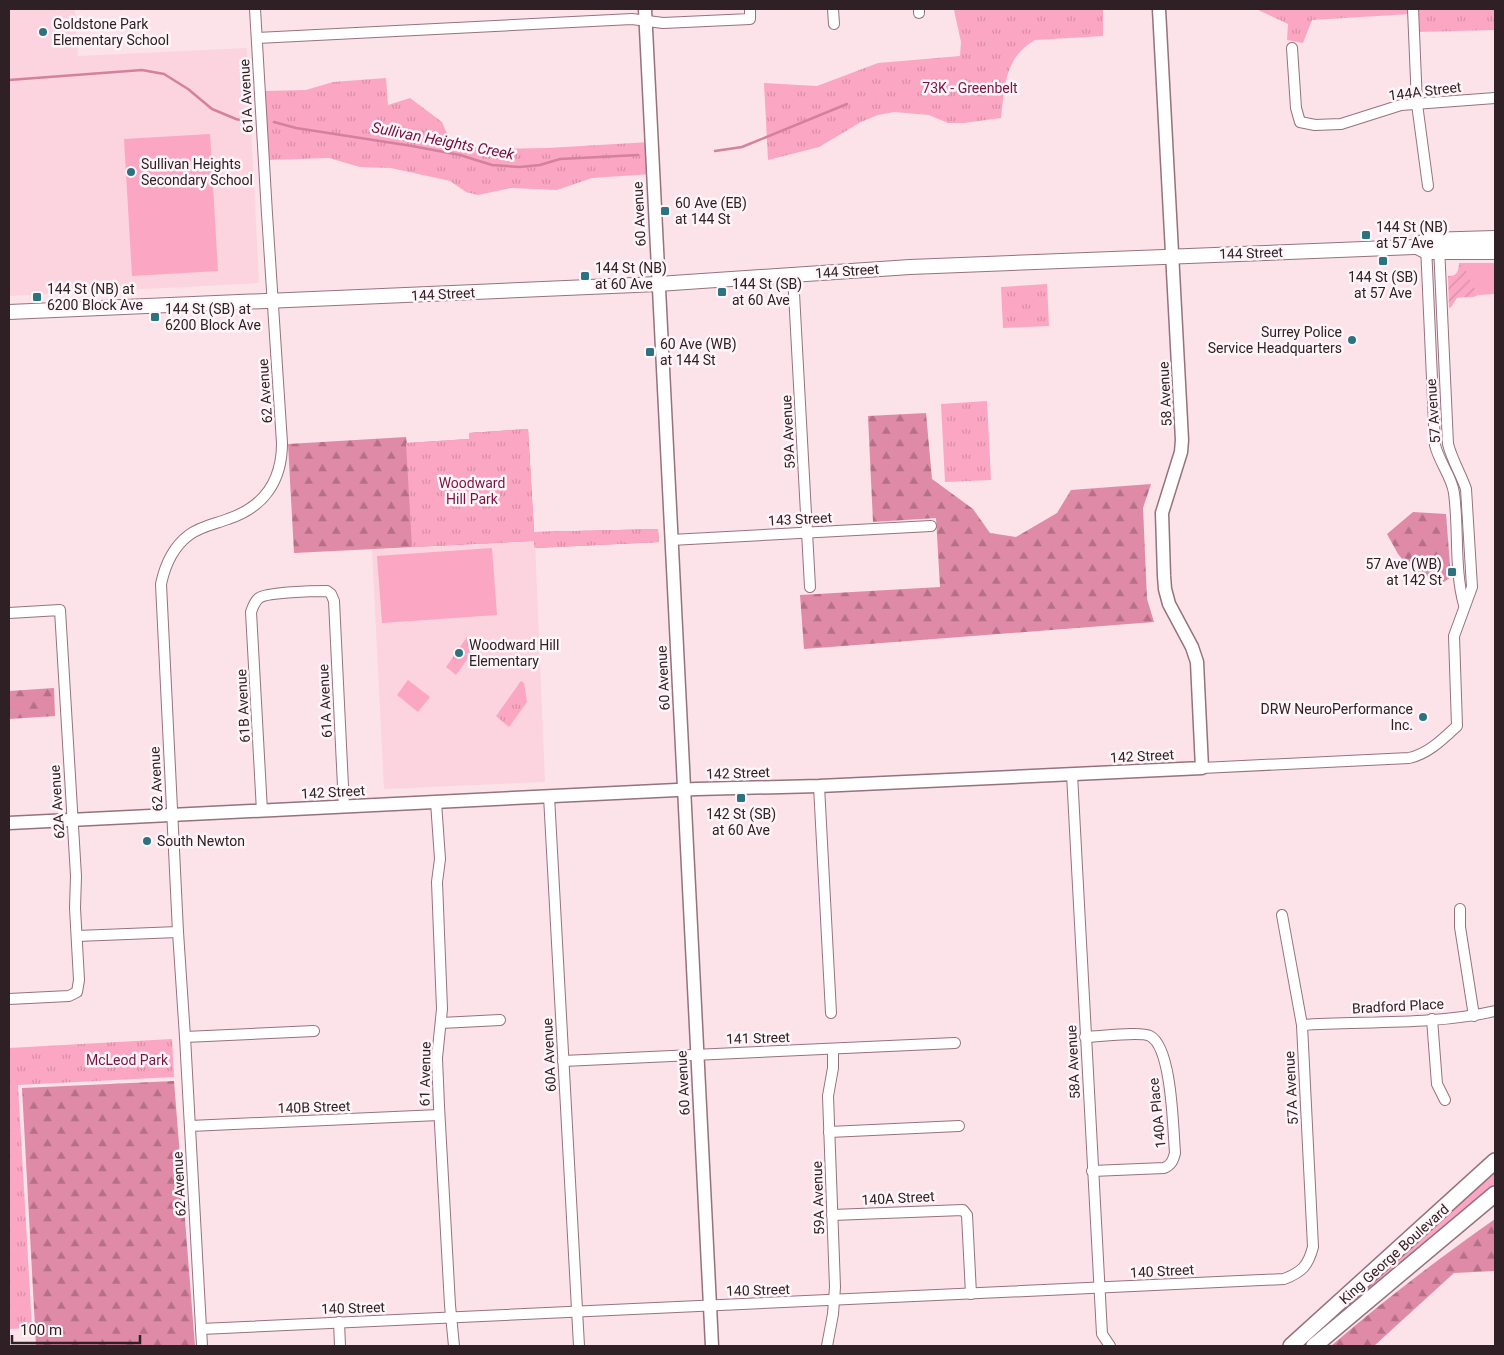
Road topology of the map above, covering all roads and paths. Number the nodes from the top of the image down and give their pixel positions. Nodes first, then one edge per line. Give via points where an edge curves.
1 (255, 9) edge
2 (834, 9) edge
3 (1159, 9) edge
4 (1413, 9) edge
5 (750, 14) edge
6 (645, 15) edge
7 (834, 24) dead end
8 (257, 38) junction
9 (1292, 48) dead end
10 (1495, 98) edge
11 (1417, 104) junction
12 (1428, 186) dead end
13 (1495, 238) edge
14 (1429, 246) junction
15 (1495, 252) edge
16 (1173, 256) junction
17 (792, 275) junction
18 (658, 284) junction
19 (273, 302) junction
20 (9, 312) edge
21 (931, 526) dead end
22 (807, 533) junction
23 (671, 540) junction
24 (810, 587) dead end
25 (256, 601) joint
26 (9, 613) edge
27 (1457, 726) joint
28 (1202, 768) junction
29 (1072, 774) junction
30 (819, 786) junction
31 (684, 790) junction
32 (549, 796) junction
33 (436, 802) junction
34 (344, 807) junction
35 (262, 811) junction
36 (172, 816) junction
37 (72, 819) junction
38 (9, 823) edge
39 (1460, 909) dead end
40 (1282, 916) dead end
41 (178, 932) junction
42 (77, 936) junction
43 (9, 999) edge
44 (1495, 1011) edge
45 (831, 1013) dead end
46 (1474, 1016) junction
47 (1432, 1019) junction
48 (500, 1020) dead end
49 (441, 1023) junction
50 (1302, 1025) junction
51 (314, 1031) dead end
52 (185, 1036) junction
53 (1085, 1037) junction
54 (955, 1043) dead end
55 (833, 1049) junction
56 (697, 1055) junction
57 (563, 1061) junction
58 (1445, 1100) dead end
59 (439, 1115) junction
60 (190, 1126) junction
61 (959, 1126) dead end
62 (829, 1132) junction
63 (1495, 1162) edge
64 (1092, 1171) junction
65 (1495, 1194) edge
66 (832, 1215) junction
67 (1310, 1260) joint
68 (1099, 1288) junction
69 (971, 1294) junction
70 (834, 1300) junction
71 (710, 1306) junction
72 (577, 1311) junction
73 (452, 1318) junction
74 (339, 1322) junction
75 (201, 1329) junction
76 (202, 1346) edge
77 (340, 1346) edge
78 (454, 1346) edge
79 (578, 1346) edge
80 (712, 1346) edge
81 (827, 1346) edge
82 (1110, 1346) edge
83 (1291, 1346) edge
84 (1314, 1346) edge

1 - 8 street, 61A Avenue
2 - 7 street
3 - 16 street, 58 Avenue
4 - 11 street
5 - 6 street via 662,23
6 - 8 street via 632,19
6 - 18 street, 60 Avenue
8 - 19 street, 61A Avenue
9 - 11 street, 144A Street via 1300,122 1341,124 1401,105
10 - 11 street, 144A Street
11 - 12 street
13 - 14 main road, 144 Street
14 - 15 main road, 144 Street
14 - 16 main road, 144 Street
14 - 27 street, 57 Avenue via 1435,446 1454,491 1459,587 1464,605 1454,636
16 - 17 main road, 144 Street
16 - 28 street, 58 Avenue via 1182,440 1162,513 1164,576 1169,604 1197,662
17 - 18 main road, 144 Street
17 - 22 street, 59A Avenue
18 - 19 main road, 144 Street
18 - 23 street, 60 Avenue
19 - 20 main road, 144 Street
19 - 36 street, 62 Avenue via 281,468 274,483 254,506 203,527 179,545 168,560 160,584
21 - 22 street, 143 Street
22 - 23 street, 143 Street
22 - 24 street, 59A Avenue
23 - 31 street, 60 Avenue
25 - 34 street, 61A Avenue via 264,596 323,591 331,594 334,600
25 - 35 street, 61B Avenue via 251,612
26 - 37 street, 62A Avenue via 60,610
27 - 28 street, 142 Street via 1423,753 1409,758
28 - 29 street, 142 Street
29 - 30 street, 142 Street
29 - 53 street, 58A Avenue
30 - 31 street, 142 Street
30 - 45 street
31 - 32 street, 142 Street
31 - 56 street, 60 Avenue
32 - 33 street, 142 Street
32 - 57 street, 60A Avenue
33 - 34 street, 142 Street
33 - 49 street, 61 Avenue via 440,859 437,882
34 - 35 street, 142 Street
35 - 36 street, 142 Street
36 - 37 street, 142 Street
36 - 41 street, 62 Avenue
37 - 38 street, 142 Street
37 - 42 street, 62A Avenue
39 - 46 street
40 - 50 street, 57A Avenue
41 - 42 street
41 - 52 street, 62 Avenue
42 - 43 street, 62A Avenue via 77,992 70,996
44 - 46 street, Bradford Place
46 - 47 street, Bradford Place
47 - 50 street, Bradford Place
47 - 58 street via 1437,1084
48 - 49 street
49 - 59 street, 61 Avenue via 437,1058
50 - 67 street, 57A Avenue via 1313,1247
51 - 52 street
52 - 60 street, 62 Avenue
53 - 64 street, 58A Avenue
53 - 64 street, 140A Place via 1145,1034 1156,1040 1171,1088 1175,1153 1170,1165 1164,1168
54 - 55 street, 141 Street
55 - 56 street, 141 Street
55 - 62 street, 59A Avenue via 828,1096
56 - 57 street, 141 Street
56 - 71 street, 60 Avenue
57 - 72 street, 60A Avenue
59 - 60 street, 140B Street
59 - 73 street, 61 Avenue
60 - 75 street, 62 Avenue
61 - 62 street
62 - 66 street, 59A Avenue
63 - 83 main road, King George Boulevard
64 - 68 street, 58A Avenue
65 - 84 main road, King George Boulevard
66 - 69 street, 140A Street via 965,1211
66 - 70 street, 59A Avenue
67 - 68 street, 140 Street via 1300,1271 1284,1279
68 - 69 street, 140 Street
68 - 82 street, 58A Avenue via 1102,1334
69 - 70 street, 140 Street
70 - 71 street, 140 Street
70 - 81 street, 59A Avenue
71 - 72 street, 140 Street
71 - 80 street, 60 Avenue
72 - 73 street, 140 Street
72 - 79 street, 60A Avenue
73 - 74 street, 140 Street
73 - 78 street, 61 Avenue
74 - 75 street, 140 Street
74 - 77 street
75 - 76 street, 62 Avenue

